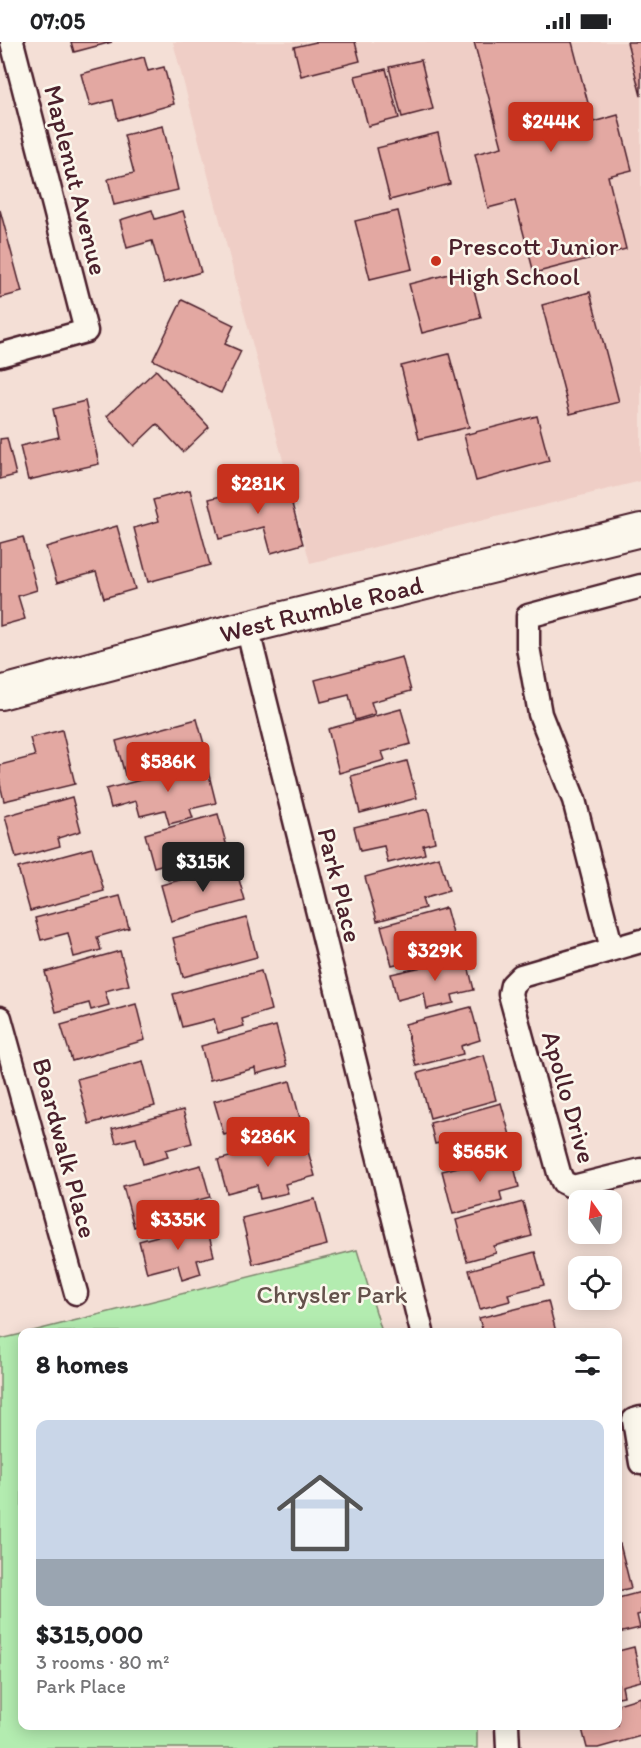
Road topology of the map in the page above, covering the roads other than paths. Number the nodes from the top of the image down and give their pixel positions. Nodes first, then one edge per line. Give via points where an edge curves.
1 (12, 42) edge
2 (0, 355) edge
3 (641, 530) edge
4 (641, 586) edge
5 (247, 627) junction
6 (0, 693) edge
7 (641, 941) edge
8 (612, 949) junction
9 (0, 1018) edge
10 (641, 1170) edge
11 (76, 1293) dead end
12 (421, 1328) edge
13 (638, 1419) edge
14 (641, 1463) edge
15 (507, 1730) edge
16 (508, 1748) edge

1 - 2 street, Maplenut Avenue via 86,331
3 - 5 street, West Rumble Road
4 - 8 street via 528,616 528,647 540,714 574,800
5 - 6 street, West Rumble Road
5 - 12 street, Park Place
7 - 8 street
8 - 10 street, Apollo Drive via 521,976 510,994 563,1182 573,1187
9 - 11 street, Boardwalk Place
13 - 14 street
15 - 16 street

